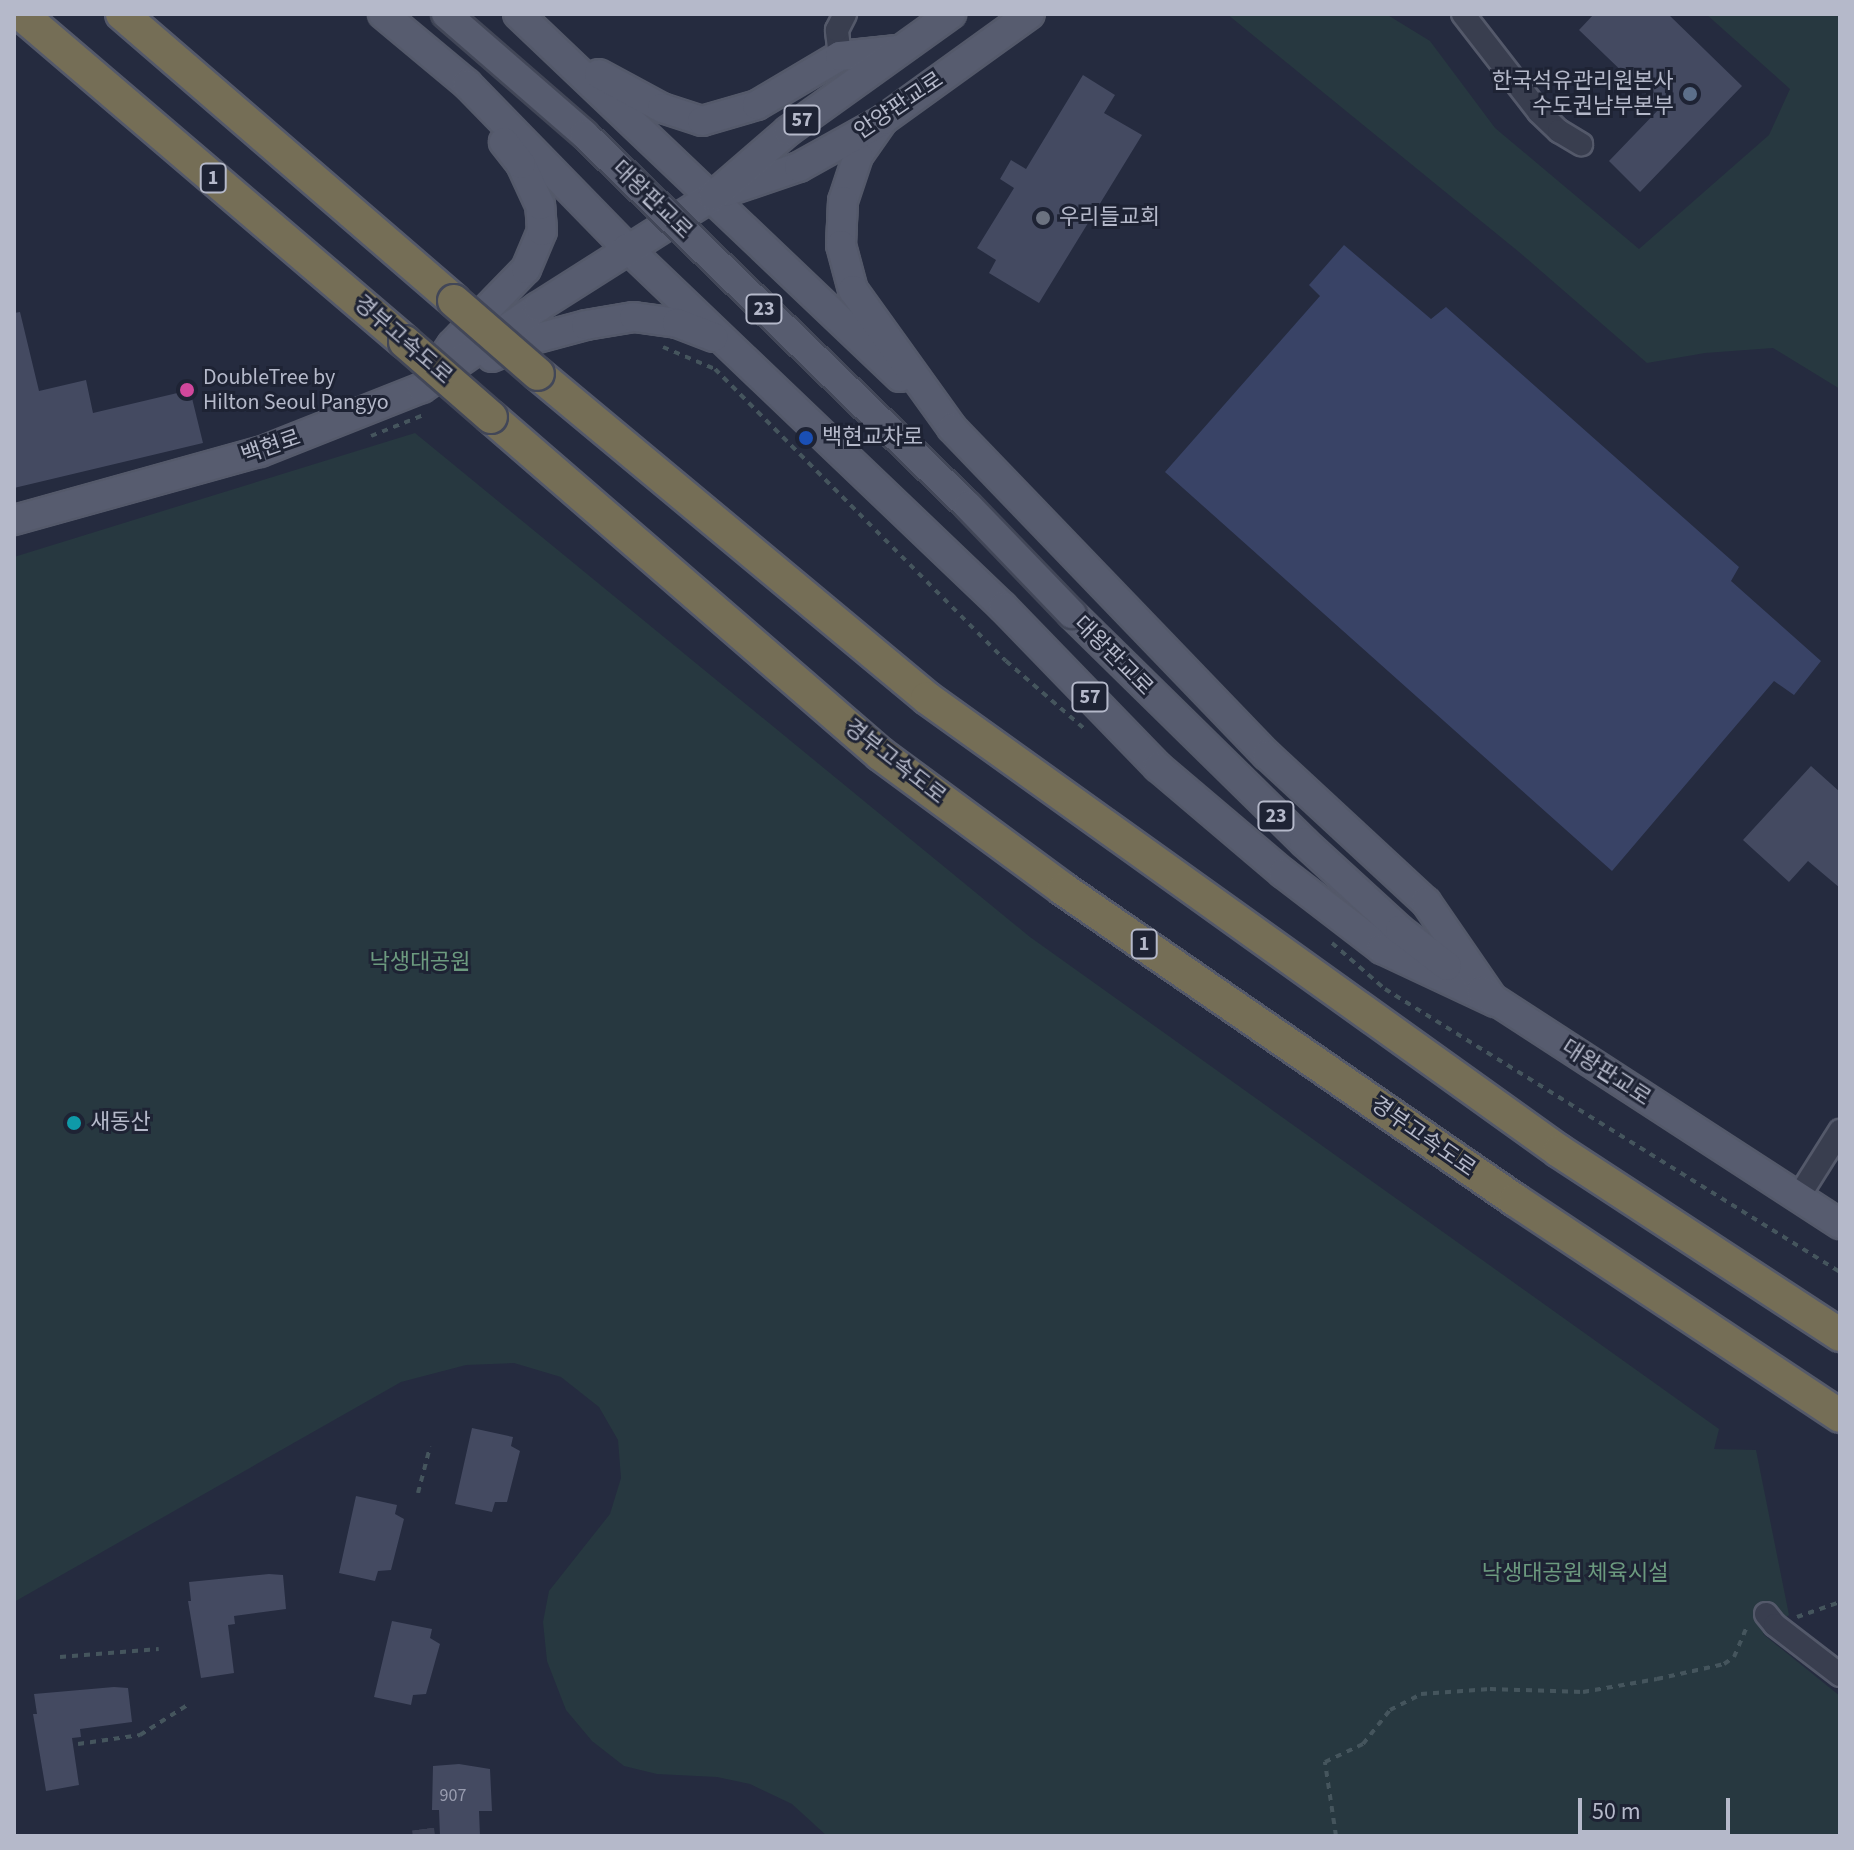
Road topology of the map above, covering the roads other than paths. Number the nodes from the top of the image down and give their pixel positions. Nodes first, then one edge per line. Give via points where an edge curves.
1 (21, 14) edge
2 (122, 14) edge
3 (383, 14) edge
4 (446, 14) edge
5 (845, 14) edge
6 (951, 14) edge
7 (1030, 14) edge
8 (1463, 14) edge
9 (520, 15) edge
10 (896, 50) junction
11 (840, 56) junction
12 (467, 84) junction
13 (883, 120) junction
14 (1581, 144) dead end
15 (713, 196) junction
16 (627, 248) junction
17 (723, 340) junction
18 (422, 388) junction
19 (952, 428) junction
20 (14, 520) edge
21 (1495, 1002) junction
22 (1840, 1131) edge
23 (1799, 1196) junction
24 (1840, 1224) edge
25 (1840, 1335) edge
26 (1840, 1416) edge
27 (1771, 1620) road end
28 (1840, 1675) edge

1 - 26 highway, 경부고속도로 / 1, bridge via 905,772 1063,889
2 - 25 highway, bridge via 538,374 927,698 1559,1151
3 - 12 main road
4 - 21 main road, 대왕판교로 / 23, bridge via 595,145 968,506 1227,770 1400,930
5 - 11 street via 837,30
6 - 10 main road, 안양판교로 / 57
7 - 13 main road, 안양판교로 / 57
8 - 14 street via 1539,112
9 - 11 main road via 613,84 702,121 757,105
9 - 15 main road, 대왕판교로
10 - 11 main road
10 - 15 main road, 안양판교로 / 57 via 788,131
12 - 16 main road
12 - 18 main road via 521,164 540,205 542,231 526,269 452,345
13 - 15 main road, 안양판교로 / 57 via 799,167
13 - 19 main road, 57 via 858,156 843,201 841,245 853,290
15 - 16 main road, 안양판교로 / 57
15 - 19 main road, 대왕판교로
16 - 17 main road, 57
16 - 18 main road, 백현로
17 - 18 main road via 677,323 634,317 534,339
17 - 21 main road, 57 via 992,596 1158,767 1382,949
18 - 20 main road, 백현로 via 260,452
19 - 21 main road, 57 via 1267,755 1426,902
21 - 23 main road, 대왕판교로 / 23
22 - 23 street
23 - 24 main road, 대왕판교로 / 23
27 - 28 street

